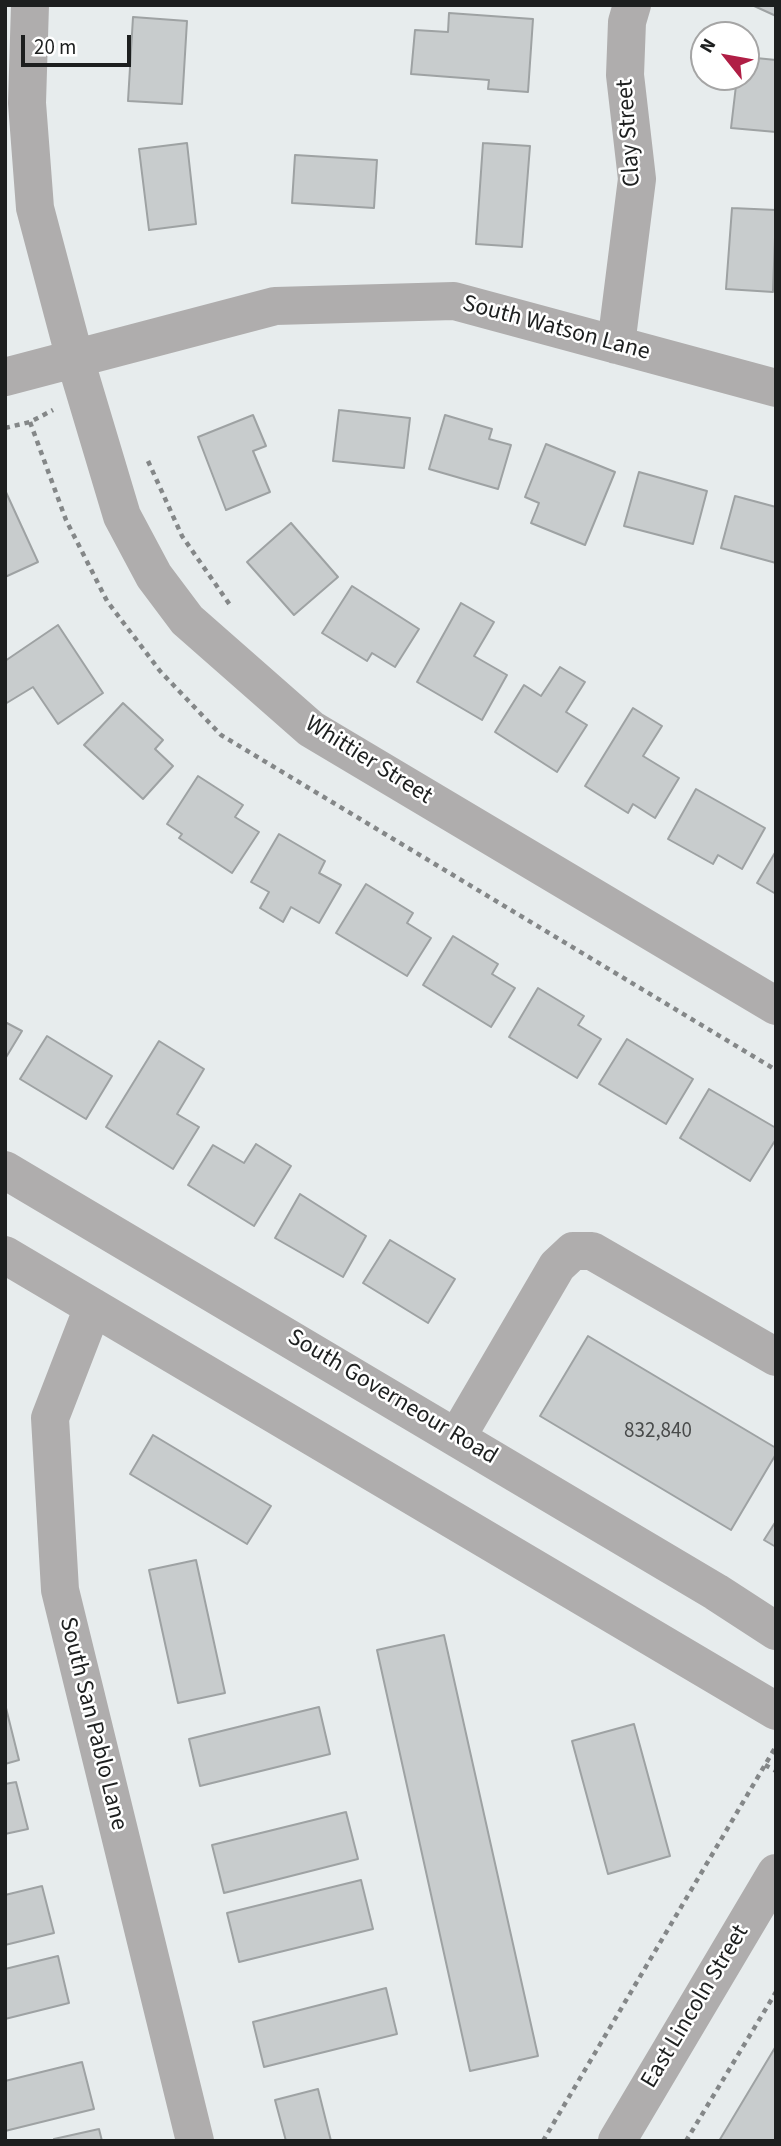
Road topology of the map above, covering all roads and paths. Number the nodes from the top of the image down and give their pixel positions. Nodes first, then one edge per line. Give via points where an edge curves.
1 (30, 5) edge
2 (632, 5) edge
3 (616, 345) junction
4 (80, 376) junction
5 (5, 377) edge
6 (776, 387) edge
7 (5, 428) edge
8 (145, 456) dead end
9 (232, 608) dead end
10 (776, 1006) edge
11 (5, 1170) edge
12 (5, 1255) edge
13 (93, 1307) junction
14 (776, 1357) edge
15 (457, 1437) junction
16 (776, 1631) edge
17 (776, 1711) edge
18 (776, 1748) edge
19 (765, 1765) junction
20 (776, 1771) edge
21 (776, 1873) edge
22 (776, 1992) edge
23 (195, 2141) edge
24 (543, 2141) edge
25 (617, 2141) edge
26 (686, 2141) edge

1 - 4 street, Whittier Street via 27,103 35,208
2 - 3 street, Clay Street via 625,75 638,179
3 - 4 street, South Watson Lane via 454,302 275,306
3 - 6 street, South Watson Lane
4 - 5 street, South Watson Lane
4 - 7 path via 30,422
4 - 10 street, Whittier Street via 122,516 154,576 187,620 311,729
8 - 9 path via 182,536
11 - 15 street, South Governeour Road
12 - 13 street
13 - 17 street
13 - 23 street, South San Pablo Lane via 50,1418 60,1590
14 - 15 street via 592,1251 573,1251 557,1266
15 - 16 street, South Governeour Road
18 - 19 path
19 - 20 path
19 - 24 path
21 - 25 street, East Lincoln Street
22 - 26 path

